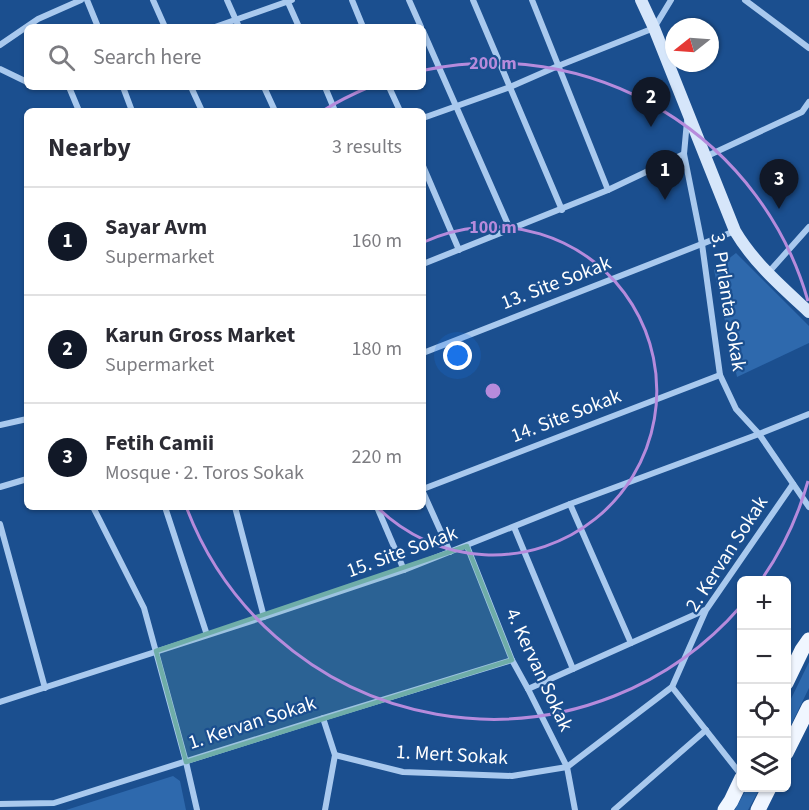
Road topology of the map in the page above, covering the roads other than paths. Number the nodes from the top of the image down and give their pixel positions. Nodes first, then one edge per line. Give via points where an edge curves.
1 (81, 0) edge
2 (87, 0) edge
3 (153, 0) edge
4 (227, 0) edge
5 (289, 0) edge
6 (352, 0) edge
7 (409, 0) edge
8 (473, 0) edge
9 (532, 0) edge
10 (641, 0) edge
11 (671, 0) edge
12 (745, 0) edge
13 (38, 19) junction
14 (236, 20) junction
15 (31, 24) edge
16 (40, 24) edge
17 (97, 24) edge
18 (164, 24) edge
19 (223, 24) edge
20 (238, 24) edge
21 (298, 24) edge
22 (362, 24) edge
23 (420, 24) edge
24 (654, 28) junction
25 (24, 29) edge
26 (426, 39) edge
27 (0, 45) edge
28 (809, 48) edge
29 (558, 66) junction
30 (0, 69) edge
31 (24, 81) edge
32 (510, 87) junction
33 (70, 90) edge
34 (124, 90) edge
35 (192, 90) edge
36 (265, 90) edge
37 (326, 90) edge
38 (390, 90) edge
39 (809, 102) edge
40 (456, 107) junction
41 (79, 108) edge
42 (131, 108) edge
43 (201, 108) edge
44 (274, 108) edge
45 (334, 108) edge
46 (399, 108) edge
47 (688, 114) junction
48 (426, 117) edge
49 (684, 154) junction
50 (705, 157) junction
51 (426, 173) edge
52 (609, 190) junction
53 (562, 210) junction
54 (809, 227) edge
55 (510, 230) junction
56 (735, 231) junction
57 (702, 244) junction
58 (459, 250) junction
59 (426, 263) edge
60 (767, 273) junction
61 (809, 312) edge
62 (426, 352) edge
63 (720, 375) junction
64 (809, 414) edge
65 (24, 420) edge
66 (0, 425) edge
67 (759, 434) junction
68 (24, 480) edge
69 (794, 484) junction
70 (0, 487) edge
71 (426, 490) edge
72 (426, 498) edge
73 (570, 504) junction
74 (809, 507) edge
75 (95, 510) edge
76 (166, 510) edge
77 (236, 510) edge
78 (378, 510) edge
79 (0, 524) edge
80 (514, 527) junction
81 (467, 546) junction
82 (450, 552) junction
83 (405, 570) junction
84 (706, 610) junction
85 (264, 617) junction
86 (207, 635) junction
87 (809, 640) edge
88 (631, 643) junction
89 (156, 651) junction
90 (512, 660) junction
91 (573, 669) junction
92 (791, 673) edge
93 (672, 687) junction
94 (45, 688) junction
95 (528, 689) junction
96 (0, 702) edge
97 (809, 707) edge
98 (323, 718) junction
99 (706, 730) junction
100 (791, 743) edge
101 (335, 755) junction
102 (186, 762) junction
103 (567, 767) junction
104 (737, 772) edge
105 (737, 787) edge
106 (767, 792) edge
107 (0, 804) edge
108 (54, 807) edge
109 (197, 810) edge
110 (325, 810) edge
111 (575, 810) edge
112 (614, 810) edge
113 (725, 810) edge
114 (758, 810) edge

1 - 13 street
2 - 17 street
3 - 18 street
4 - 14 street
5 - 14 street
5 - 21 street
6 - 22 street
7 - 23 street
8 - 32 street
9 - 29 street
10 - 24 street
11 - 24 street
12 - 28 street
13 - 15 street
13 - 16 street
14 - 19 street
14 - 20 street
24 - 29 street
24 - 47 street
25 - 27 street
26 - 40 street
29 - 32 street
29 - 52 street
30 - 31 street
32 - 40 street
32 - 53 street
33 - 41 street
34 - 42 street
35 - 43 street
36 - 44 street
37 - 45 street
38 - 46 street
39 - 50 street via 802,112
40 - 48 street
40 - 55 street
47 - 49 street, 3. Pırlanta Sokak
47 - 50 street
49 - 52 street
49 - 57 street, 3. Pırlanta Sokak
50 - 56 street
51 - 58 street
52 - 53 street
53 - 55 street
54 - 60 street
55 - 58 street
56 - 57 street, 13. Site Sokak
56 - 60 street
57 - 62 street, 13. Site Sokak
57 - 63 street, 3. Pırlanta Sokak
58 - 59 street
60 - 61 street
63 - 67 street, 3. Pırlanta Sokak via 736,409
63 - 71 street, 14. Site Sokak
64 - 67 street, 15. Site Sokak
65 - 66 street
67 - 69 street, 3. Pırlanta Sokak
67 - 73 street, 15. Site Sokak
68 - 70 street
69 - 74 street, 3. Pırlanta Sokak
69 - 84 street, 2. Kervan Sokak
72 - 82 street
73 - 80 street, 15. Site Sokak
73 - 88 street
75 - 89 street via 144,608
76 - 86 street
77 - 85 street
78 - 83 street
79 - 94 street
80 - 81 street, 15. Site Sokak
80 - 91 street
81 - 82 street, 15. Site Sokak
81 - 90 street, 4. Kervan Sokak
82 - 83 street, 15. Site Sokak
83 - 85 street, 15. Site Sokak
84 - 88 street
84 - 93 street, 2. Kervan Sokak
85 - 86 street, 15. Site Sokak
86 - 89 street, 15. Site Sokak
87 - 92 main road
88 - 91 street
89 - 94 street, 15. Site Sokak
89 - 102 street
90 - 95 street, 4. Kervan Sokak
90 - 98 street, 1. Kervan Sokak
91 - 95 street
93 - 99 street
93 - 103 street, 2. Kervan Sokak
94 - 96 street, 15. Site Sokak
95 - 103 street, 4. Kervan Sokak
97 - 100 main road
98 - 101 street
98 - 102 street, 1. Kervan Sokak
99 - 104 street
99 - 112 street
101 - 103 street, 1. Mert Sokak via 403,772 512,776
101 - 110 street
102 - 108 street, 1. Kervan Sokak
102 - 109 street
103 - 111 street, 4. Kervan Sokak
105 - 113 main road
106 - 114 main road
107 - 108 street, 1. Kervan Sokak

